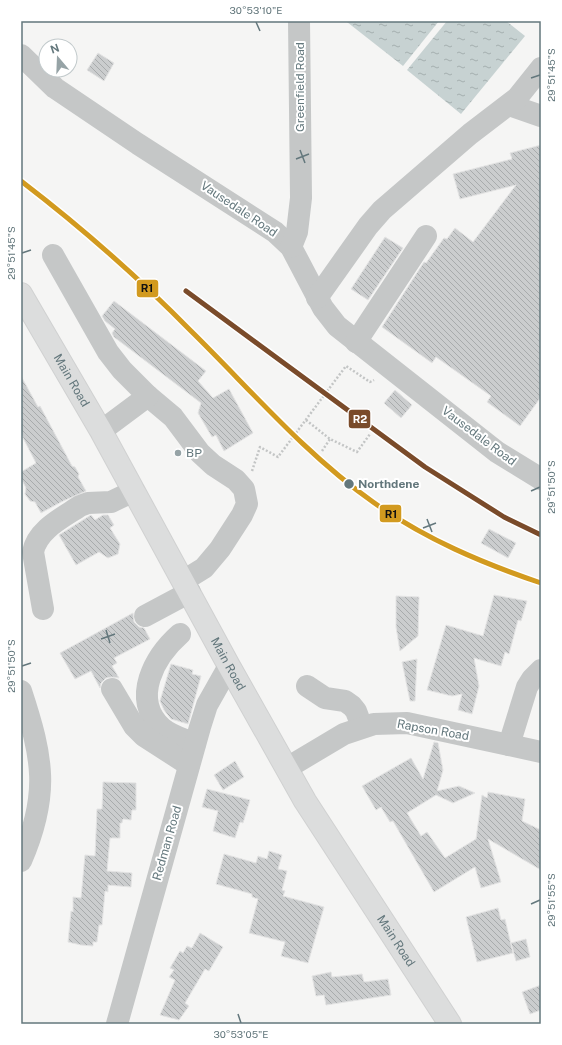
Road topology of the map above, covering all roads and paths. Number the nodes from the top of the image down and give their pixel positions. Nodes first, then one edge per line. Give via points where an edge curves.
1 (300, 21) edge
2 (21, 55) edge
3 (541, 68) edge
4 (509, 105) junction
5 (541, 116) edge
6 (426, 236) dead end
7 (291, 247) junction
8 (53, 255) dead end
9 (21, 294) edge
10 (317, 298) junction
11 (356, 342) junction
12 (370, 382) dead end
13 (148, 396) junction
14 (306, 420) junction
15 (100, 431) junction
16 (370, 434) dead end
17 (330, 439) junction
18 (322, 451) dead end
19 (541, 479) edge
20 (134, 491) junction
21 (244, 491) junction
22 (187, 587) junction
23 (44, 609) dead end
24 (145, 616) dead end
25 (180, 634) dead end
26 (229, 666) junction
27 (541, 670) edge
28 (307, 686) dead end
29 (112, 689) dead end
30 (21, 690) edge
31 (362, 727) junction
32 (195, 744) junction
33 (509, 745) junction
34 (541, 752) edge
35 (189, 765) junction
36 (287, 768) junction
37 (21, 861) edge
38 (117, 1024) edge
39 (450, 1024) edge

1 - 7 street, Greenfield Road via 301,198 297,232
2 - 7 street, Vausedale Road via 55,88 262,222
3 - 4 street
4 - 5 street
4 - 10 street via 470,134 382,210
6 - 11 street
7 - 10 street, Vausedale Road
8 - 13 street via 108,352
9 - 15 main road, Main Road
10 - 11 street, Vausedale Road via 337,326
11 - 19 street, Vausedale Road via 497,452
12 - 14 path via 346,366
13 - 15 street
13 - 21 street via 173,417 200,453
14 - 17 path
14 - 21 path via 278,458 260,447
15 - 20 main road, Main Road
16 - 17 path via 357,452
17 - 18 path
20 - 22 main road, Main Road
20 - 23 street via 111,502 80,506 40,535 33,552
21 - 22 street via 247,504 242,515 220,550
22 - 24 street
22 - 26 main road, Main Road
25 - 32 street via 158,658 151,672 147,687 148,706 161,727
26 - 32 street, Redman Road via 207,705
26 - 36 main road, Main Road
27 - 33 street via 527,687
28 - 31 street via 325,698 345,701 352,706
29 - 35 street via 134,726 144,736
30 - 37 street via 39,752 41,778 36,822
31 - 33 street, Rapson Road via 407,723
31 - 36 street, Rapson Road via 328,742
32 - 35 street, Redman Road
33 - 34 street, Rapson Road
35 - 38 street, Redman Road
36 - 39 main road, Main Road via 329,838

